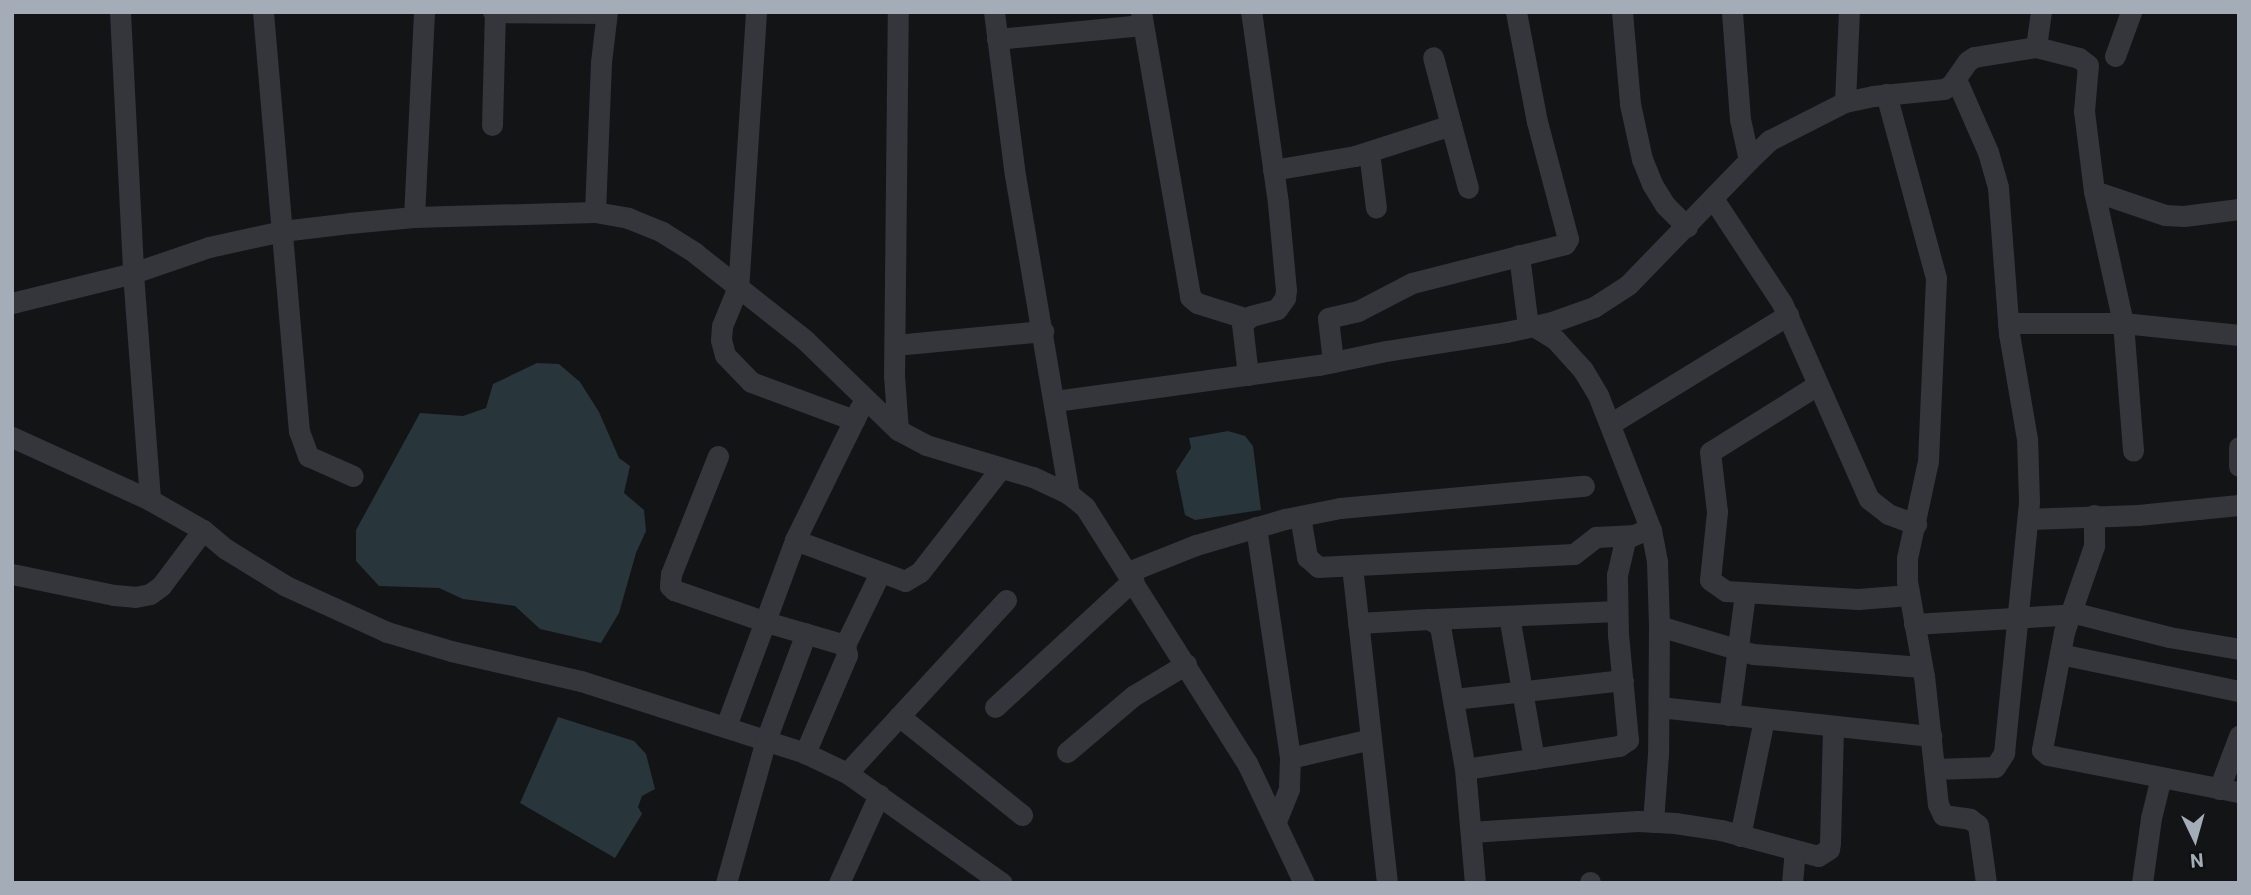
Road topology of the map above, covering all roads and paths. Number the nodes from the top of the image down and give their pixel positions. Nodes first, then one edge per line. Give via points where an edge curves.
1 (120, 12) edge
2 (263, 12) edge
3 (424, 12) edge
4 (494, 12) edge
5 (756, 12) edge
6 (898, 12) edge
7 (994, 12) edge
8 (1251, 12) edge
9 (1516, 12) edge
10 (1622, 12) edge
11 (1732, 12) edge
12 (1849, 12) edge
13 (2041, 12) edge
14 (2131, 12) edge
15 (606, 13) edge
16 (1142, 19) edge
17 (997, 38) junction
18 (2036, 47) junction
19 (2115, 56) dead end
20 (1433, 57) dead end
21 (1956, 79) junction
22 (1886, 94) junction
23 (1845, 102) junction
24 (492, 125) dead end
25 (1451, 125) junction
26 (1369, 152) junction
27 (1749, 160) junction
28 (1273, 170) junction
29 (1468, 188) dead end
30 (2094, 191) junction
31 (1714, 200) junction
32 (1376, 208) dead end
33 (2239, 209) edge
34 (595, 212) junction
35 (414, 217) junction
36 (1688, 227) junction
37 (282, 231) junction
38 (1519, 255) junction
39 (133, 273) junction
40 (738, 287) junction
41 (12, 303) edge
42 (1788, 315) junction
43 (1245, 318) junction
44 (2008, 323) junction
45 (2123, 323) junction
46 (1535, 327) junction
47 (1043, 331) junction
48 (2239, 335) edge
49 (895, 345) junction
50 (1333, 362) junction
51 (1248, 375) junction
52 (1817, 385) junction
53 (866, 397) junction
54 (1055, 401) junction
55 (854, 419) junction
56 (1610, 424) junction
57 (898, 430) junction
58 (12, 437) edge
59 (2239, 447) edge
60 (2133, 451) dead end
61 (718, 456) dead end
62 (2239, 466) edge
63 (1001, 468) junction
64 (353, 476) dead end
65 (1584, 486) dead end
66 (1069, 494) junction
67 (149, 500) junction
68 (2239, 505) edge
69 (2094, 515) junction
70 (1300, 516) junction
71 (2028, 519) junction
72 (1916, 524) junction
73 (1256, 527) junction
74 (1650, 528) junction
75 (203, 530) junction
76 (1630, 535) junction
77 (795, 540) junction
78 (1352, 566) junction
79 (880, 573) junction
80 (12, 574) edge
81 (1130, 576) junction
82 (1745, 593) junction
83 (1909, 595) junction
84 (1006, 600) dead end
85 (1617, 611) junction
86 (2068, 614) junction
87 (1508, 616) junction
88 (1433, 619) junction
89 (2018, 619) junction
90 (766, 622) junction
91 (1358, 623) junction
92 (1914, 624) junction
93 (1659, 626) junction
94 (806, 633) junction
95 (845, 645) junction
96 (2239, 649) edge
97 (1739, 651) junction
98 (2060, 653) junction
99 (1186, 664) junction
100 (1922, 667) junction
101 (1623, 680) junction
102 (1522, 691) junction
103 (2239, 691) edge
104 (1454, 699) junction
105 (995, 707) dead end
106 (1659, 707) junction
107 (1729, 715) junction
108 (899, 716) junction
109 (1764, 719) junction
110 (726, 726) junction
111 (1833, 728) junction
112 (1931, 736) junction
113 (2239, 736) edge
114 (1371, 739) junction
115 (766, 740) junction
116 (1068, 752) dead end
117 (805, 753) junction
118 (1290, 758) junction
119 (1534, 759) junction
120 (1465, 769) junction
121 (1934, 769) junction
122 (847, 773) junction
123 (2161, 777) junction
124 (2229, 790) edge
125 (878, 795) junction
126 (1022, 815) dead end
127 (1276, 821) junction
128 (1653, 822) junction
129 (1471, 832) junction
130 (1740, 836) junction
131 (1794, 851) junction
132 (726, 883) edge
133 (839, 883) edge
134 (1002, 883) edge
135 (1304, 883) edge
136 (1387, 883) edge
137 (1475, 883) edge
138 (1792, 883) edge
139 (1986, 883) edge
140 (2141, 883) edge

1 - 39 street
2 - 37 street
3 - 35 street
4 - 15 street
4 - 24 street
5 - 40 street
6 - 49 street
7 - 17 street
8 - 28 street
9 - 38 street via 1537,122 1568,235 1564,244
10 - 36 street via 1630,104 1642,159 1665,205
11 - 27 street via 1740,119
12 - 23 street
13 - 18 street
14 - 19 street
15 - 34 street
16 - 17 street
16 - 43 street via 1190,297
17 - 47 street
18 - 21 street via 1974,57
18 - 30 street via 2079,58 2088,65 2084,111
20 - 25 street
21 - 22 street via 1944,89
21 - 44 street via 1998,187
22 - 23 street
22 - 72 street via 1936,278 1928,461
23 - 27 street via 1770,140
25 - 26 street
25 - 29 street
26 - 28 street
26 - 32 street
27 - 31 street
28 - 43 street via 1284,298 1277,309
30 - 33 street via 2165,215
30 - 45 street
31 - 36 street
31 - 42 street
34 - 35 street
34 - 40 street via 628,218 662,232
35 - 37 street
36 - 46 street via 1628,285 1594,307
37 - 39 street via 209,247
37 - 64 street via 302,445 308,456
38 - 46 street via 1527,318
38 - 50 street via 1412,283 1358,311 1328,318
39 - 41 street
39 - 67 street
40 - 53 street
40 - 55 street via 720,340 736,369 771,391
42 - 52 street
42 - 56 street
43 - 51 street via 1242,329
44 - 45 street
44 - 71 street via 2027,439
45 - 48 street
45 - 60 street
46 - 50 street
46 - 56 street via 1555,339 1583,370
47 - 49 street
47 - 54 street
49 - 57 street
50 - 51 street
51 - 54 street
52 - 72 street via 1869,499 1888,514
52 - 82 street via 1710,452 1717,512 1710,580 1726,591
53 - 55 street
53 - 57 street
54 - 66 street
55 - 77 street
56 - 74 street
57 - 63 street via 926,445
58 - 67 street
59 - 62 street
61 - 90 street via 671,573 670,586
63 - 66 street
63 - 79 street via 914,578 905,581
65 - 70 street via 1376,504
66 - 81 street via 1092,516
67 - 75 street
68 - 69 street
69 - 71 street
69 - 86 street via 2094,546
70 - 73 street
70 - 78 street via 1309,562 1318,567
71 - 89 street
72 - 83 street via 1907,558
73 - 81 street via 1196,545
73 - 118 street
74 - 76 street
74 - 93 street via 1657,562
75 - 80 street via 150,594 114,595
75 - 110 street via 286,586 387,632 581,681
76 - 78 street via 1596,537 1574,554
76 - 85 street via 1620,556
77 - 79 street
77 - 90 street
78 - 91 street
79 - 95 street
81 - 99 street
81 - 105 street
82 - 83 street via 1846,598
82 - 97 street
83 - 92 street
84 - 108 street
85 - 87 street
85 - 101 street
86 - 89 street
86 - 96 street
86 - 98 street
87 - 88 street
87 - 102 street
88 - 91 street
88 - 104 street via 1442,632
89 - 92 street
89 - 121 street via 2001,762 1986,769
90 - 94 street
90 - 110 street
91 - 114 street
92 - 100 street
93 - 97 street
93 - 106 street
94 - 95 street
94 - 115 street
95 - 117 street via 847,655
97 - 100 street
97 - 107 street
98 - 103 street
98 - 123 street via 2044,753
99 - 116 street via 1133,696
99 - 127 street via 1247,763
100 - 112 street
101 - 102 street
101 - 119 street via 1629,732 1624,744
102 - 104 street
102 - 119 street
104 - 120 street
106 - 107 street
106 - 128 street
107 - 109 street
108 - 122 street
108 - 126 street
109 - 111 street
109 - 130 street
110 - 115 street
111 - 112 street
111 - 131 street via 1829,849 1818,856
112 - 121 street
113 - 124 street
114 - 118 street
114 - 136 street
115 - 117 street
115 - 132 street
117 - 122 street
118 - 127 street via 1289,789
119 - 120 street
120 - 129 street
121 - 139 street via 1940,811 1978,825
122 - 125 street
123 - 124 street
123 - 140 street
125 - 133 street
125 - 134 street
127 - 135 street
128 - 129 street
128 - 130 street
129 - 137 street
130 - 131 street
131 - 138 street

